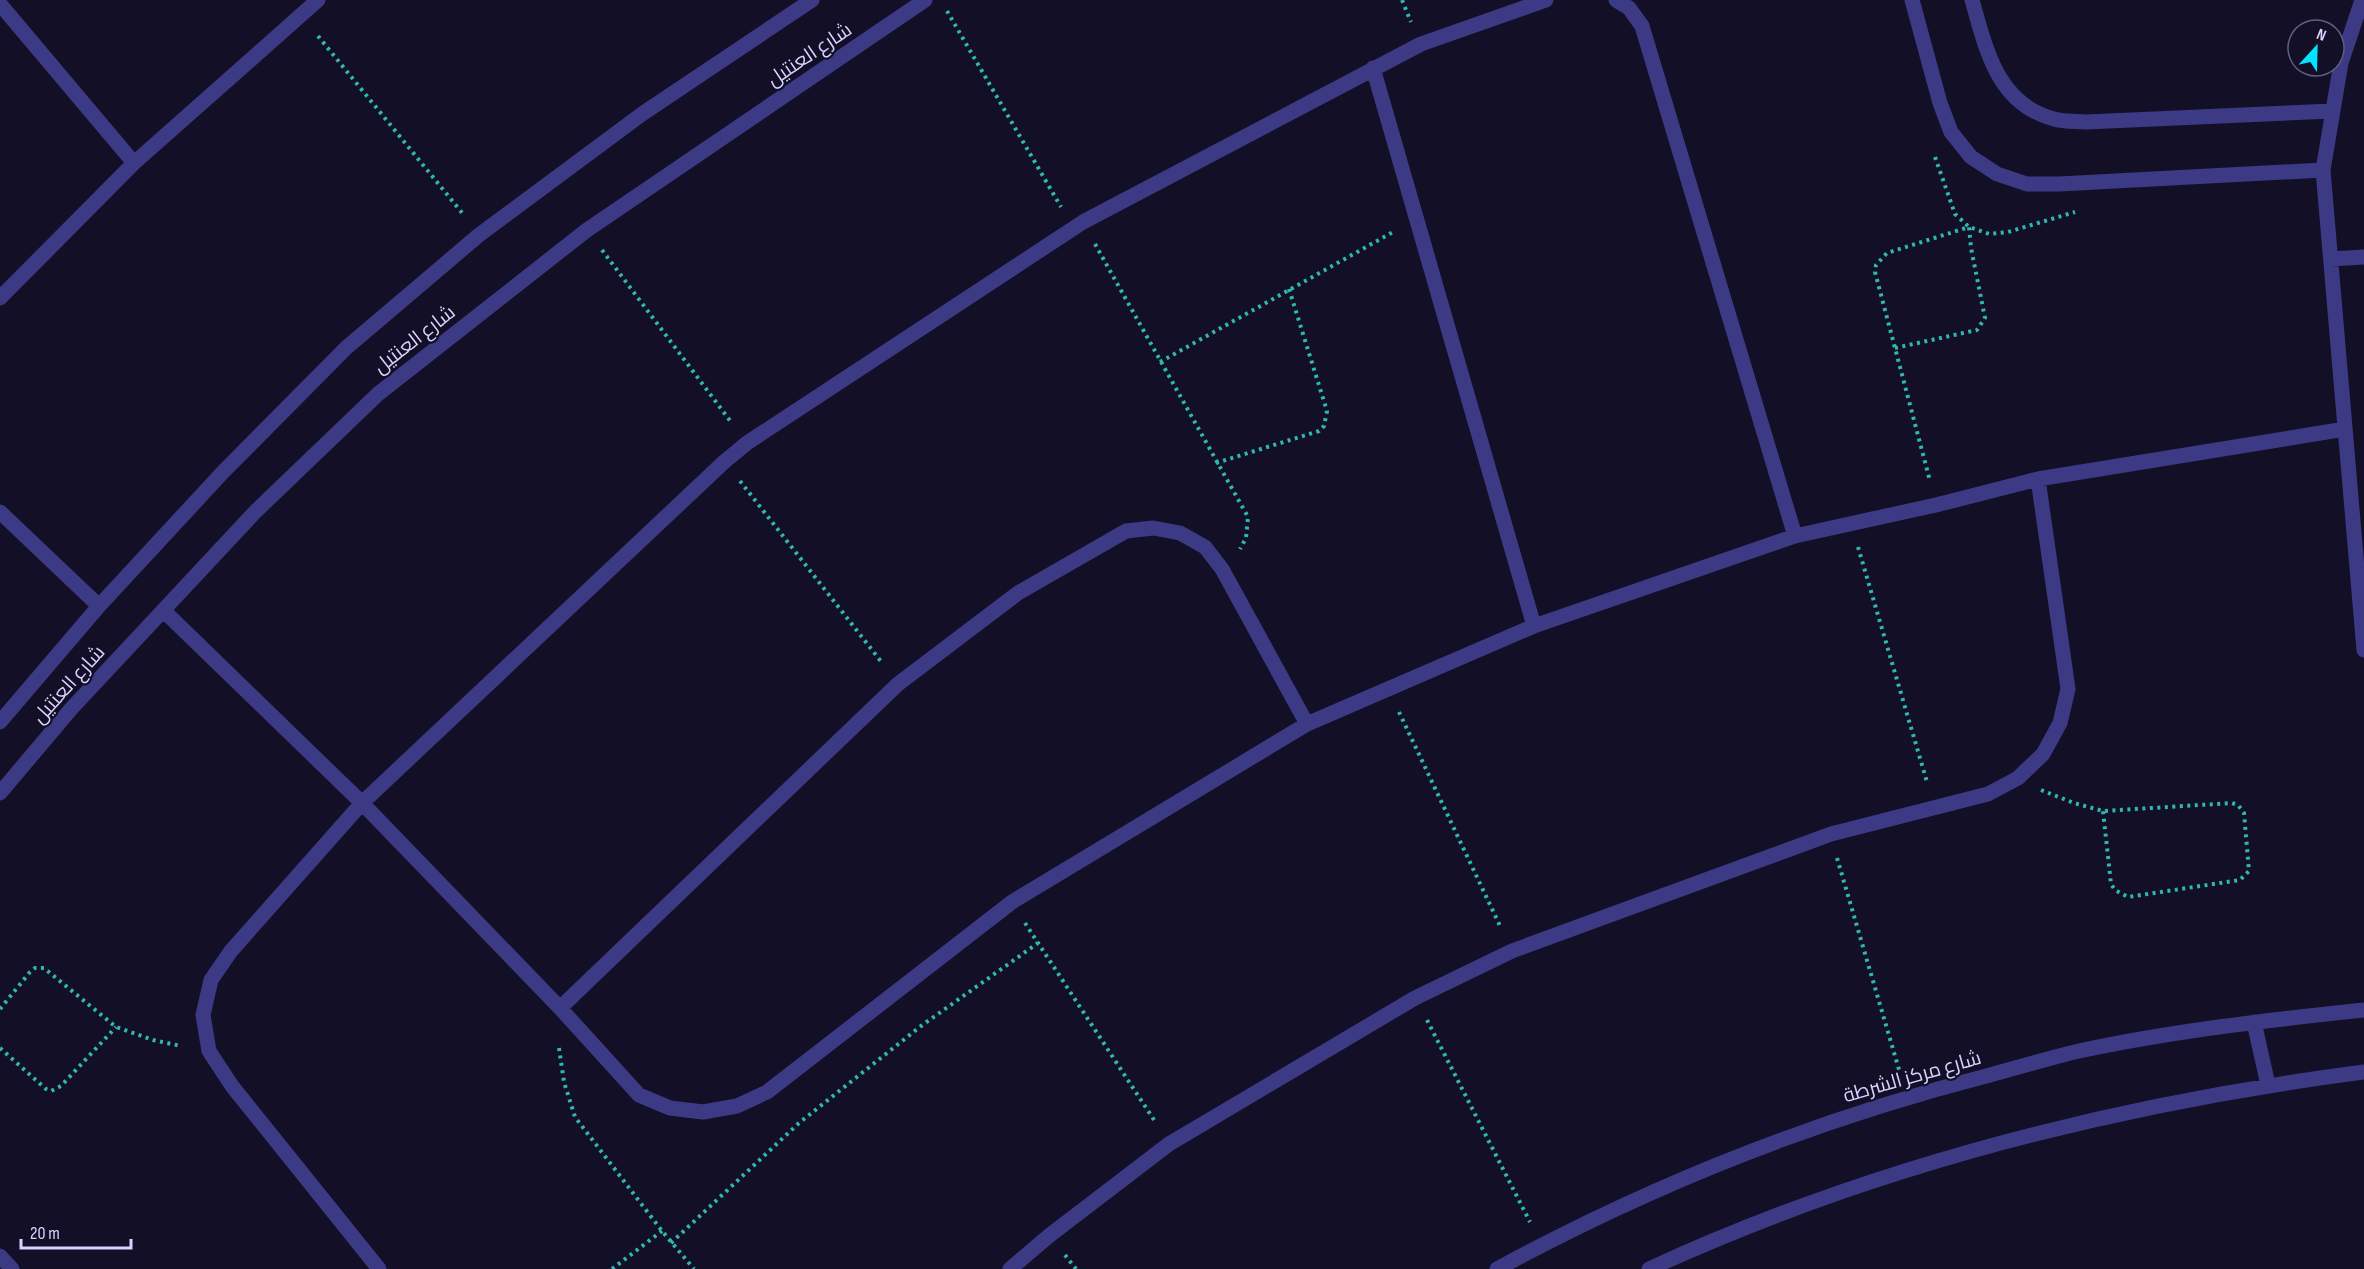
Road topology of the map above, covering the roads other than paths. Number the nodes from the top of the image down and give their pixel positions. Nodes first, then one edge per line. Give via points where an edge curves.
1 (318, 0) edge
2 (812, 0) edge
3 (925, 0) edge
4 (1546, 0) edge
5 (1616, 0) edge
6 (1912, 0) edge
7 (1972, 0) edge
8 (2362, 0) edge
9 (0, 4) edge
10 (1373, 68) junction
11 (2333, 111) junction
12 (134, 163) junction
13 (2323, 170) junction
14 (2364, 257) edge
15 (2331, 259) junction
16 (0, 298) edge
17 (2345, 429) junction
18 (2038, 479) junction
19 (0, 512) edge
20 (1795, 536) junction
21 (99, 606) junction
22 (164, 611) junction
23 (1534, 626) junction
24 (2364, 650) edge
25 (0, 722) edge
26 (1306, 724) junction
27 (0, 793) edge
28 (362, 803) junction
29 (560, 1008) junction
30 (2364, 1010) edge
31 (2254, 1022) junction
32 (2364, 1072) edge
33 (2268, 1085) junction
34 (0, 1257) edge
35 (12, 1269) edge
36 (379, 1269) edge
37 (1010, 1269) edge
38 (1497, 1269) edge
39 (1649, 1269) edge

1 - 12 street
2 - 21 street, شارع العنتيل via 642,114 480,235 346,348 223,472
3 - 22 street, شارع العنتيل via 587,230 378,394 255,512
4 - 10 street via 1421,44
5 - 20 street via 1629,8 1642,26
6 - 13 street via 1951,132 1971,157 1997,174 2027,184 2059,184
7 - 11 street via 1988,56 2002,85 2025,107 2054,120 2086,122
8 - 11 street via 2341,63
9 - 12 street
10 - 23 street
10 - 28 street via 1078,225 747,443
11 - 13 street
12 - 16 street
13 - 15 street
14 - 15 street
15 - 17 street
17 - 18 street
17 - 24 street
18 - 20 street
18 - 37 street via 2068,689 2060,723 2043,754 2018,778 1988,794 1831,834 1512,951 1415,998 1169,1143
19 - 21 street
20 - 23 street
21 - 25 street, شارع العنتيل
22 - 27 street, شارع العنتيل via 71,709
22 - 28 street
23 - 26 street
26 - 29 street via 1012,902 767,1092 737,1106 703,1112 670,1108 639,1095
26 - 29 street via 1222,569 1204,547 1180,533 1153,528 1126,531 1018,593 898,684
28 - 29 street
28 - 36 street via 231,951 211,980 203,1015 209,1051 232,1086
30 - 31 street, شارع مركز الشرطة
31 - 33 street
31 - 38 street, شارع مركز الشرطة via 2078,1051 1906,1096 1782,1139 1671,1184
32 - 33 street
33 - 39 street via 2124,1112 1982,1147 1843,1191
34 - 35 street

